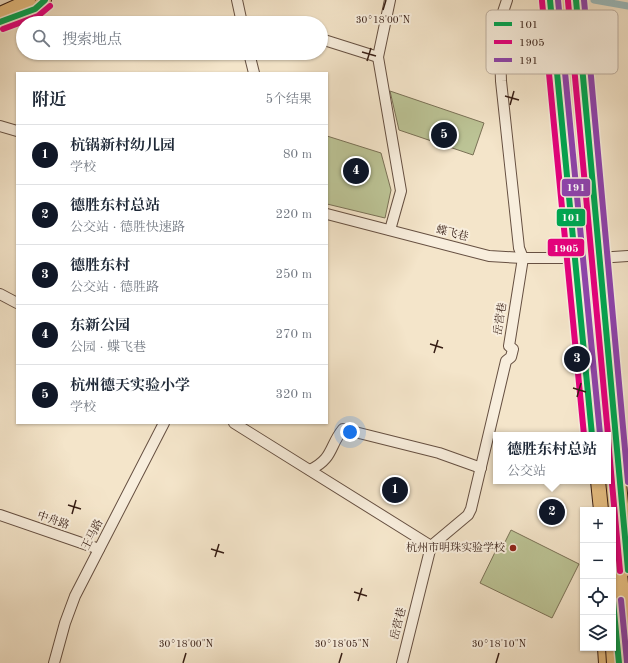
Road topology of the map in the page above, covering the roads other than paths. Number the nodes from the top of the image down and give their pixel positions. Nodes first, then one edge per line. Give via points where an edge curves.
1 (30, 0) edge
2 (45, 0) edge
3 (237, 0) edge
4 (390, 0) edge
5 (507, 0) edge
6 (504, 10) edge
7 (0, 13) edge
8 (16, 16) edge
9 (16, 16) edge
10 (240, 16) edge
11 (0, 22) edge
12 (328, 41) edge
13 (378, 57) junction
14 (251, 60) edge
15 (254, 72) edge
16 (501, 74) edge
17 (558, 74) edge
18 (560, 74) edge
19 (578, 74) edge
20 (580, 74) edge
21 (0, 126) edge
22 (16, 131) edge
23 (328, 214) edge
24 (390, 230) junction
25 (628, 256) edge
26 (574, 257) junction
27 (523, 258) junction
28 (598, 258) junction
29 (0, 294) edge
30 (16, 302) edge
31 (163, 424) edge
32 (236, 424) edge
33 (592, 432) edge
34 (595, 432) edge
35 (605, 432) edge
36 (481, 468) junction
37 (310, 470) junction
38 (596, 484) edge
39 (597, 484) edge
40 (610, 484) edge
41 (594, 507) edge
42 (601, 507) edge
43 (0, 515) edge
44 (626, 534) edge
45 (431, 546) junction
46 (99, 549) junction
47 (628, 570) edge
48 (614, 615) edge
49 (628, 649) edge
50 (605, 651) edge
51 (613, 651) edge
52 (54, 663) edge
53 (402, 663) edge
54 (606, 663) edge
55 (615, 663) edge
56 (619, 663) edge

1 - 7 main road
2 - 9 main road via 35,9
3 - 10 street
4 - 13 street
5 - 6 street, 岳营巷
8 - 11 main road
12 - 13 street
13 - 24 street via 401,191
14 - 15 street
16 - 27 street, 岳营巷 via 519,248
17 - 26 main road
18 - 34 highway via 591,366
19 - 35 highway, bridge
20 - 28 main road
21 - 22 street
23 - 24 street, 蝶飞巷
24 - 27 street, 蝶飞巷 via 490,256
25 - 28 street, 蝶飞巷
26 - 27 street, 蝶飞巷
26 - 28 street, 蝶飞巷
26 - 33 main road
27 - 36 street, 岳营巷 via 509,346 513,349 512,357 506,361
28 - 44 main road
29 - 30 street
31 - 46 street, 王马路
32 - 37 street
36 - 37 street via 439,453 343,429 329,456
36 - 45 street, 岳营巷 via 468,515
37 - 45 street
38 - 41 highway
39 - 42 highway, bridge
40 - 49 highway
43 - 46 street, 中舟路
44 - 47 main road
45 - 53 street, 岳营巷
46 - 52 street, 王马路 via 70,609
48 - 56 main road
50 - 54 highway
51 - 55 highway, bridge

